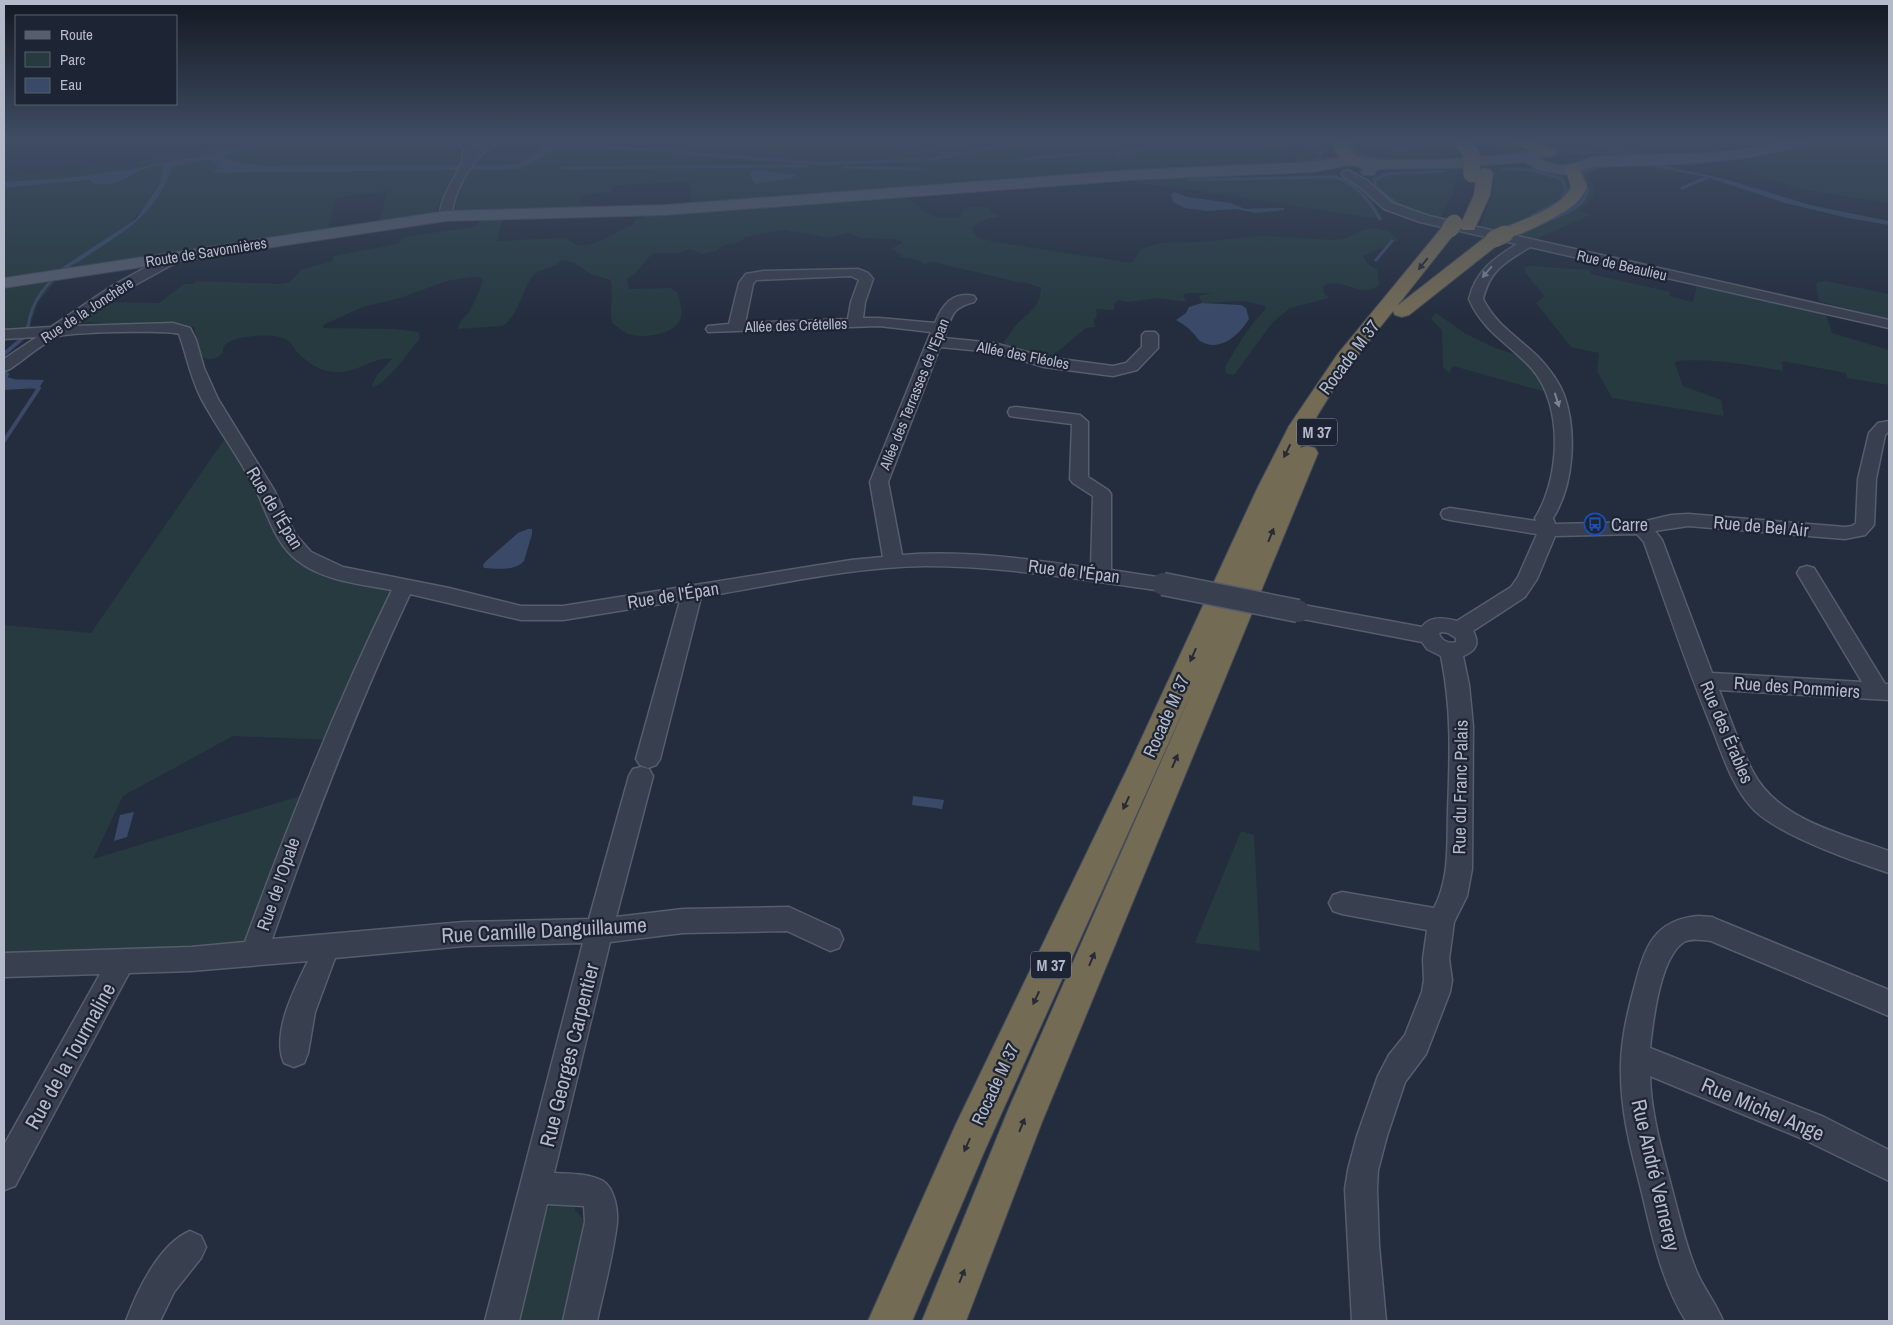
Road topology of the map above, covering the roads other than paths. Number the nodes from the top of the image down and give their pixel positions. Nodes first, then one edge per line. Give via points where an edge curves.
1 (450, 200) edge
2 (802, 200) edge
3 (1379, 200) edge
4 (1479, 200) edge
5 (1572, 200) edge
6 (446, 216) junction
7 (1459, 228) junction
8 (1527, 244) junction
9 (172, 257) junction
10 (4, 283) edge
11 (969, 299) dead end
12 (1402, 311) junction
13 (855, 323) junction
14 (1889, 324) edge
15 (736, 328) junction
16 (713, 329) dead end
17 (55, 331) junction
18 (4, 334) edge
19 (937, 335) junction
20 (1150, 335) dead end
21 (4, 366) edge
22 (1016, 412) dead end
23 (1889, 426) edge
24 (1450, 514) dead end
25 (1642, 528) junction
26 (1548, 530) junction
27 (893, 562) junction
28 (1807, 573) dead end
29 (1101, 574) junction
30 (404, 586) junction
31 (692, 592) junction
32 (1446, 639) junction
33 (1704, 681) junction
34 (1884, 692) edge
35 (1889, 862) edge
36 (1342, 903) dead end
37 (1441, 921) junction
38 (599, 931) junction
39 (830, 939) dead end
40 (327, 946) junction
41 (254, 954) junction
42 (121, 962) junction
43 (4, 965) edge
44 (1889, 1003) edge
45 (294, 1053) dead end
46 (1635, 1056) junction
47 (1889, 1166) edge
48 (4, 1175) edge
49 (536, 1188) junction
50 (190, 1247) dead end
51 (143, 1321) edge
52 (502, 1321) edge
53 (580, 1321) edge
54 (890, 1321) edge
55 (944, 1321) edge
56 (1370, 1321) edge
57 (1706, 1321) edge

1 - 6 street
2 - 6 main road, Route de Savonnières via 665,210
3 - 8 street, Rue de Beaulieu via 1394,210 1425,220
4 - 7 highway, Rocade M 37 / M 37, bridge
5 - 12 highway via 1499,237 1462,261 1425,297
6 - 9 main road, Route de Savonnières
7 - 12 highway, Rocade M 37 / M 37
7 -> 54 highway, Rocade M 37 / M 37 via 1344,359 1300,426 1268,489 966,1147
8 - 14 street, Rue de Beaulieu
8 -> 26 street via 1490,267 1481,279 1476,299 1486,320 1531,359 1556,394 1561,417 1560,486 1544,518
9 - 10 main road, Route de Savonnières
9 - 17 street, Rue de la Jonchère
11 - 19 street, Allée des Terrasses de l'Epan via 951,305
55 -> 12 highway, Rocade M 37 / M 37 via 1027,1113 1303,460 1352,377
13 - 15 street, Allée des Crételles
13 - 15 street, Allée des Crételles via 866,279 864,276 853,272 763,275 751,277 746,283
13 - 19 street, Allée des Crételles via 879,322
15 - 16 street, Allée des Crételles
17 - 18 street
17 - 21 street, Rue de la Jonchère
17 - 30 street, Rue de l'Épan via 162,327 185,331 196,368 210,396 294,547 325,568
19 - 20 street, Allée des Fléoles via 1044,362 1114,371 1131,367 1150,348
19 - 27 street, Allée des Terrasses de l'Epan via 879,482
22 - 29 street via 1074,418 1080,422 1079,479 1102,494
23 - 25 street, Rue de Bel Air via 1877,433 1867,479 1864,525 1858,530 1845,533 1688,520
24 - 26 street, Rue de Bel Air
25 - 26 street, Rue de Bel Air
25 - 33 street, Rue des Érables via 1653,540
26 - 32 street via 1518,592
27 - 29 street, Rue de l'Épan via 1010,563
27 - 31 street, Rue de l'Épan
28 - 34 street
29 - 32 street, Rue de l'Épan, bridge
30 - 31 street, Rue de l'Épan via 534,614 586,610
30 - 41 street, Rue de l'Opale via 365,666 306,809
31 - 38 street, Rue Georges Carpentier
32 - 37 street, Rue du Franc Palais via 1458,685 1462,726 1459,860 1454,896
33 - 34 street, Rue des Pommiers
33 - 35 street, Rue des Érables via 1742,774 1760,801 1805,829
36 - 37 street
37 - 56 street, Rue du Franc Palais via 1436,992 1416,1044 1393,1076 1363,1170 1363,1246
38 - 39 street, Rue Camille Danguillaume via 683,920 790,919
38 - 40 street, Rue Camille Danguillaume via 464,934
38 - 49 street, Rue Georges Carpentier
40 - 41 street, Rue Camille Danguillaume
40 - 45 street via 298,1017
41 - 42 street, Rue de l'Opale
42 - 43 street, Rue de l'Opale
42 - 48 street, Rue de la Tourmaline
44 - 46 street, Rue André Vernerey via 1726,934 1698,926 1689,927 1678,930 1664,942 1653,965
46 - 47 street, Rue Michel Ange via 1813,1128
46 - 57 street, Rue André Vernerey via 1635,1095 1641,1130 1663,1213 1682,1276
49 - 52 street, Rue Georges Carpentier
49 - 53 street via 583,1190 593,1193 599,1200 601,1222
50 - 51 street via 162,1280

